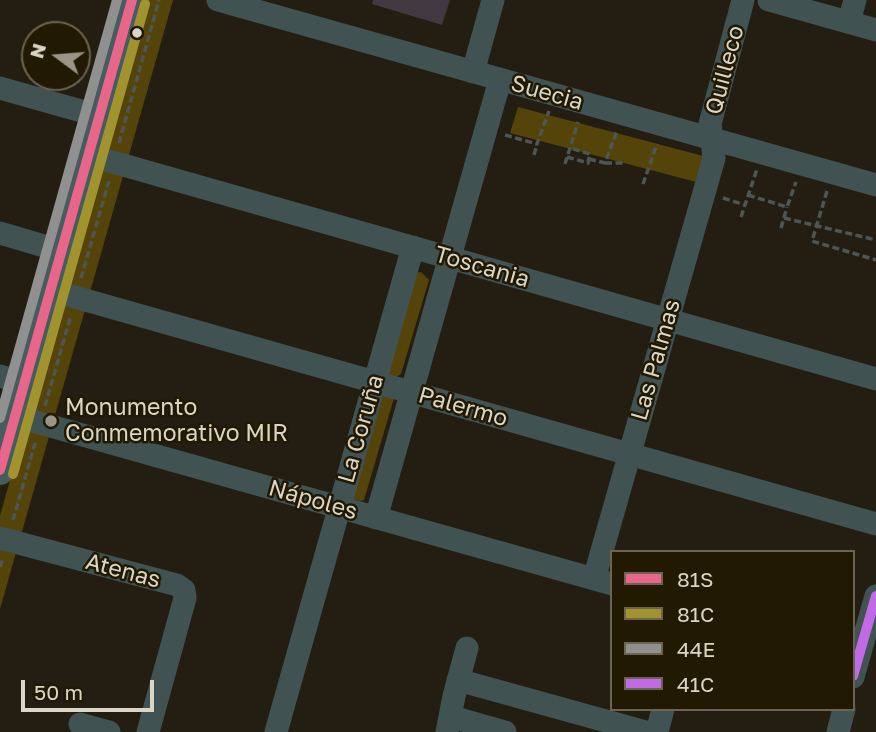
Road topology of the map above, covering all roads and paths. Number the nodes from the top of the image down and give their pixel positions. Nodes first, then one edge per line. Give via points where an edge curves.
1 (132, 0) edge
2 (218, 0) edge
3 (493, 0) edge
4 (743, 0) edge
5 (769, 0) edge
6 (855, 0) edge
7 (849, 22) junction
8 (876, 30) edge
9 (472, 72) junction
10 (500, 80) junction
11 (0, 88) edge
12 (554, 95) junction
13 (584, 104) junction
14 (623, 114) junction
15 (99, 116) junction
16 (663, 126) junction
17 (503, 134) dead end
18 (713, 139) junction
19 (537, 144) junction
20 (569, 148) junction
21 (763, 153) junction
22 (88, 155) junction
23 (534, 155) dead end
24 (567, 157) junction
25 (589, 159) junction
26 (605, 163) junction
27 (623, 163) dead end
28 (565, 164) dead end
29 (803, 164) junction
30 (833, 173) junction
31 (643, 184) dead end
32 (876, 185) edge
33 (748, 195) junction
34 (787, 207) junction
35 (741, 217) dead end
36 (784, 218) junction
37 (817, 225) junction
38 (781, 229) dead end
39 (0, 233) edge
40 (876, 240) edge
41 (413, 247) junction
42 (61, 251) junction
43 (450, 258) junction
44 (876, 260) edge
45 (50, 290) junction
46 (667, 320) junction
47 (876, 379) edge
48 (12, 380) edge
49 (375, 382) junction
50 (411, 392) junction
51 (15, 416) junction
52 (630, 454) junction
53 (0, 470) edge
54 (339, 507) junction
55 (376, 518) junction
56 (876, 524) edge
57 (0, 538) edge
58 (603, 582) edge
59 (876, 596) edge
60 (467, 648) dead end
61 (863, 655) edge
62 (855, 673) edge
63 (458, 680) junction
64 (662, 711) edge
65 (843, 711) edge
66 (80, 724) dead end
67 (450, 725) edge
68 (109, 732) edge
69 (148, 732) edge
70 (276, 732) edge
71 (505, 732) edge
72 (646, 732) edge
73 (657, 732) edge
74 (838, 732) edge

1 - 15 main road
2 - 9 street, Suecia
3 - 9 street
4 - 18 street, Quilleco via 710,124
5 - 7 street
6 - 7 street
7 - 8 street
9 - 10 street, Suecia
10 - 12 street, Suecia
10 - 43 street, La Coruña
11 - 15 street
12 - 13 street, Suecia
12 - 19 path
13 - 14 street, Suecia
13 - 20 path
14 - 16 street, Suecia
14 - 26 path
15 - 22 main road
16 - 18 street, Suecia
16 - 31 path
17 - 19 path
18 - 21 street, Suecia
18 - 46 street, Las Palmas via 714,158
19 - 23 path
20 - 24 path
20 - 25 path via 590,154
21 - 29 street, Suecia
21 - 33 path
22 - 41 street, Toscania
22 - 42 main road
24 - 25 path via 588,163
24 - 28 path
25 - 26 path
26 - 27 path
29 - 30 street, Suecia
29 - 34 path
30 - 32 street, Suecia
30 - 37 path
33 - 34 path
33 - 35 path
34 - 36 path
36 - 37 path
36 - 38 path
37 - 40 path
37 - 44 path via 812,241
39 - 42 street
41 - 43 street, Toscania
41 - 49 street, La Coruña
42 - 45 main road
43 - 46 street, Toscania
43 - 50 street, La Coruña
45 - 48 main road
45 - 49 street, Palermo
46 - 47 street, Toscania
46 - 52 street, Las Palmas
48 - 51 main road
49 - 50 street, Palermo
49 - 54 street, La Coruña
50 - 52 street, Palermo
50 - 55 street, La Coruña
51 - 53 main road
51 - 54 street, Nápoles
52 - 56 street, Palermo
52 - 58 street, Las Palmas
54 - 55 street, Nápoles
54 - 70 street, La Coruña
55 - 58 street, Nápoles
57 - 69 street, Atenas via 184,590
59 - 61 street
60 - 63 street
61 - 62 street
63 - 67 street
63 - 72 street
64 - 73 street
65 - 74 street
66 - 68 street
67 - 71 street

